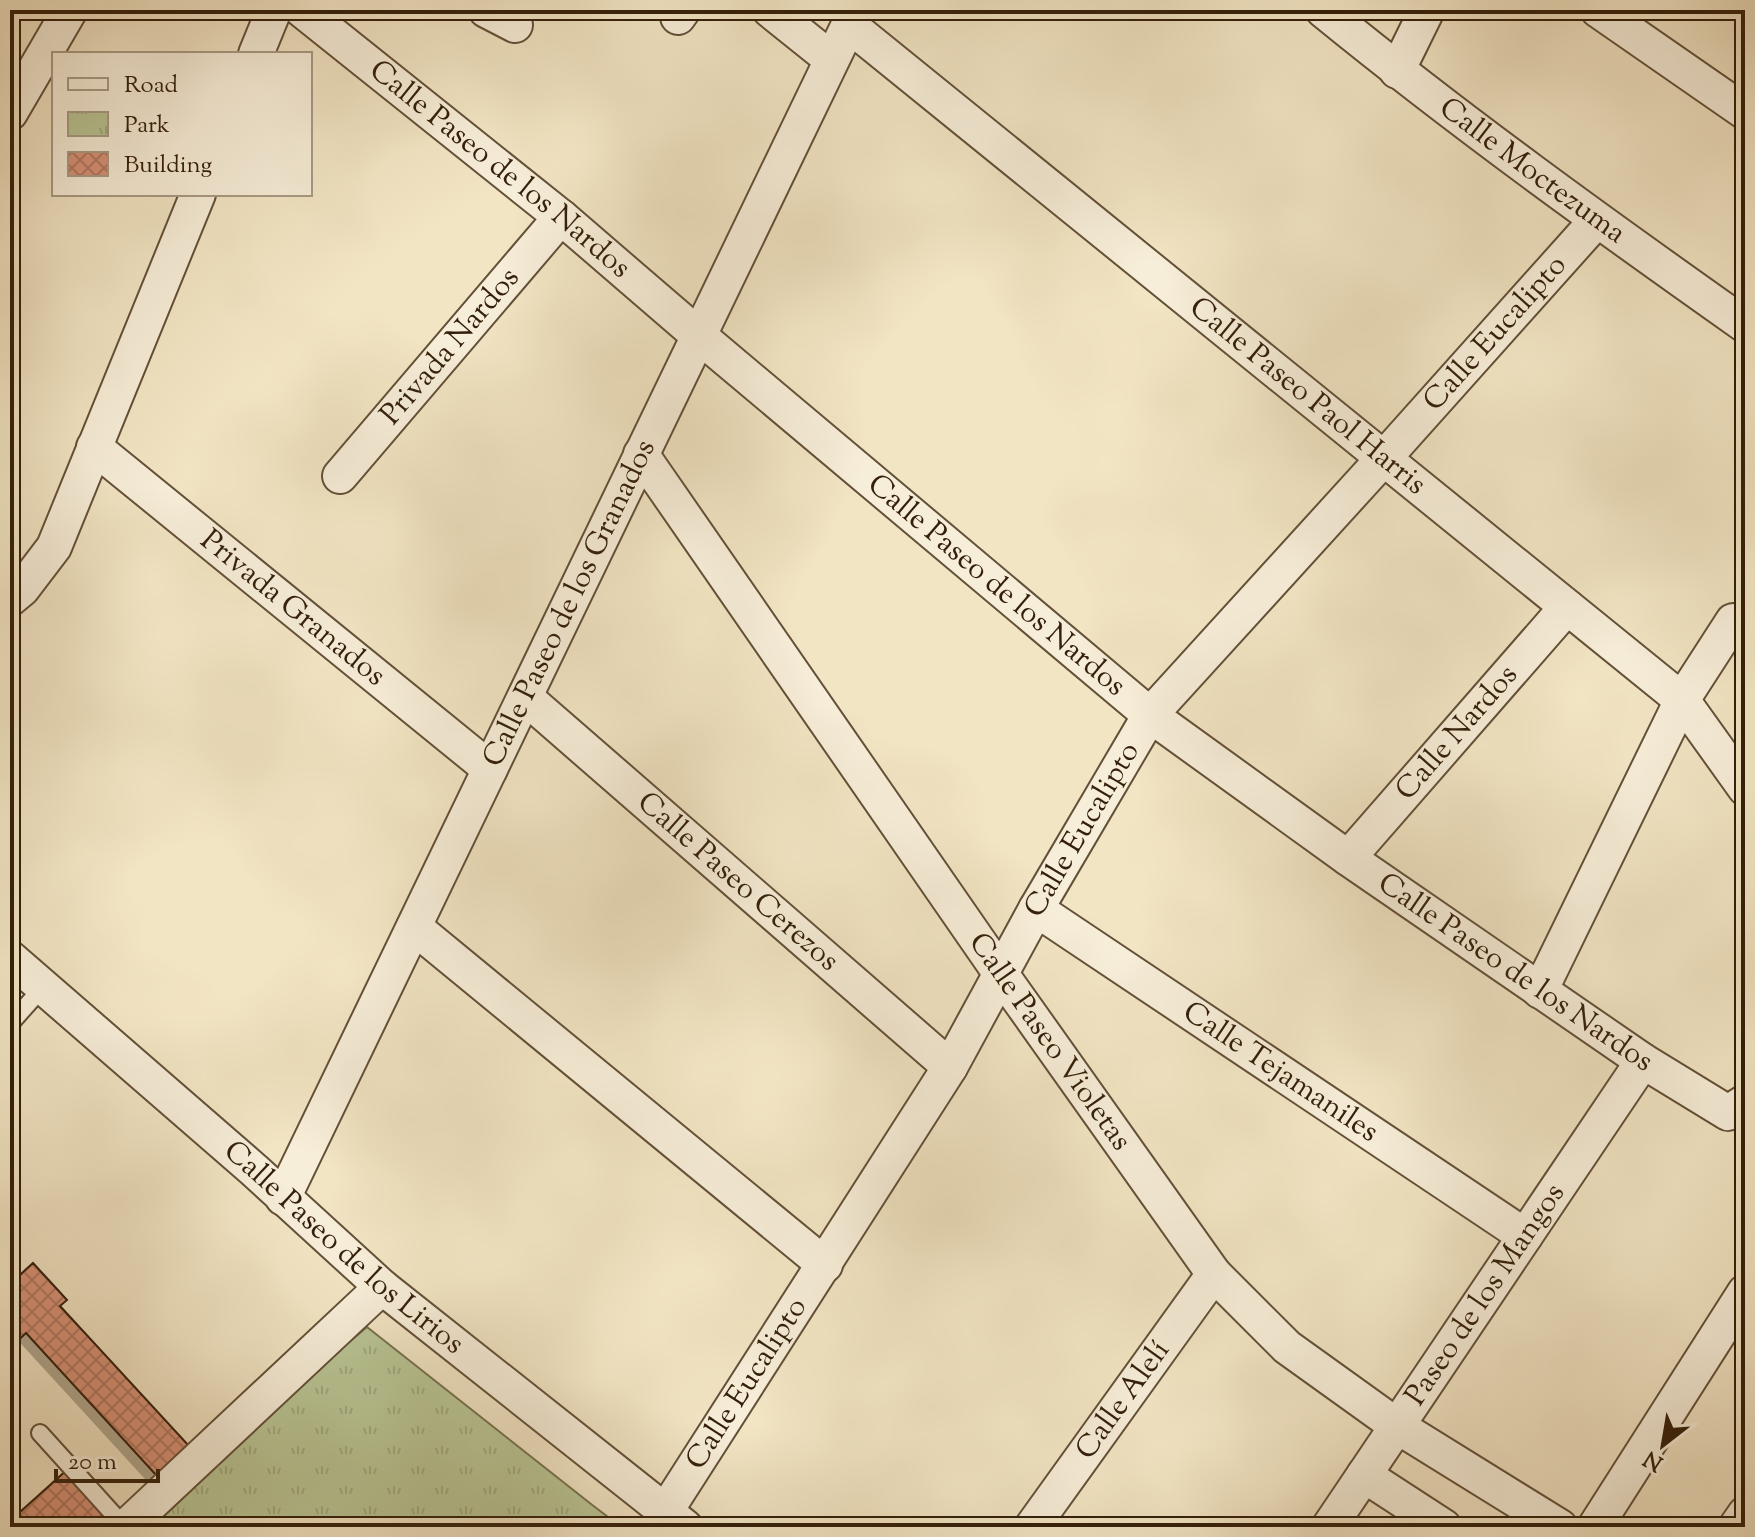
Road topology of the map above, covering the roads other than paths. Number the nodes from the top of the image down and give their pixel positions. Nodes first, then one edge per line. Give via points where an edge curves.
1 (70, 10) edge
2 (274, 10) edge
3 (302, 10) edge
4 (770, 10) edge
5 (1323, 10) edge
6 (1427, 10) edge
7 (1598, 10) edge
8 (852, 18) edge
9 (257, 52) edge
10 (831, 59) junction
11 (1397, 71) junction
12 (1745, 112) edge
13 (10, 113) edge
14 (197, 196) edge
15 (561, 217) junction
16 (1597, 220) junction
17 (1745, 325) edge
18 (698, 335) junction
19 (94, 447) junction
20 (641, 454) junction
21 (1384, 458) junction
22 (340, 476) dead end
23 (10, 599) edge
24 (1567, 607) junction
25 (1739, 625) edge
26 (525, 697) junction
27 (1682, 700) junction
28 (1150, 715) junction
29 (490, 769) junction
30 (1745, 788) edge
31 (1348, 858) junction
32 (1036, 909) junction
33 (414, 927) junction
34 (10, 958) edge
35 (1001, 974) junction
36 (43, 987) junction
37 (1540, 991) junction
38 (10, 1024) edge
39 (1643, 1061) junction
40 (950, 1067) junction
41 (1736, 1108) edge
42 (283, 1198) junction
43 (1525, 1236) junction
44 (825, 1265) junction
45 (1214, 1274) junction
46 (382, 1287) junction
47 (1745, 1292) edge
48 (1397, 1426) junction
49 (40, 1433) dead end
50 (1364, 1475) junction
51 (1745, 1514) edge
52 (675, 1519) edge
53 (126, 1527) edge
54 (1032, 1527) edge
55 (1329, 1527) edge
56 (1444, 1527) edge
57 (1560, 1527) edge
58 (1595, 1527) edge
59 (1736, 1527) edge

1 - 13 street
2 - 9 street
3 - 15 street, Calle Paseo de los Nardos
4 - 10 street
5 - 11 street, Calle Moctezuma
6 - 11 street
7 - 12 street
8 - 10 street, Calle Paseo de los Granados
8 - 21 street, Calle Paseo Paol Harris
10 - 18 street, Calle Paseo de los Granados
11 - 16 street, Calle Moctezuma
14 - 19 street
15 - 18 street, Calle Paseo de los Nardos
15 - 22 street, Privada Nardos
16 - 17 street, Calle Moctezuma
16 - 21 street, Calle Eucalipto
18 - 20 street, Calle Paseo de los Granados
18 - 28 street, Calle Paseo de los Nardos
19 - 23 street via 54,547
19 - 29 street, Privada Granados
20 - 26 street, Calle Paseo de los Granados
20 - 35 street, Calle Paseo Violetas
21 - 24 street, Calle Paseo Paol Harris
21 - 28 street, Calle Eucalipto
24 - 27 street, Calle Paseo Paol Harris
24 - 31 street, Calle Nardos
25 - 27 street
26 - 29 street, Calle Paseo de los Granados
26 - 40 street, Calle Paseo Cerezos
27 - 30 street, Calle Paseo Paol Harris
27 - 37 street
28 - 31 street, Calle Paseo de los Nardos
28 - 32 street, Calle Eucalipto
29 - 33 street, Calle Paseo de los Granados
31 - 37 street, Calle Paseo de los Nardos
32 - 35 street, Calle Eucalipto
32 - 43 street, Calle Tejamaniles
33 - 42 street, Calle Paseo de los Granados
33 - 44 street
34 - 36 street, Calle Paseo de los Lirios
35 - 40 street, Calle Eucalipto
35 - 45 street, Calle Paseo Violetas
36 - 38 lane
36 - 42 street, Calle Paseo de los Lirios
37 - 39 street, Calle Paseo de los Nardos
39 - 41 street, Calle Paseo de los Nardos
39 - 43 street, Paseo de los Mangos
40 - 44 street, Calle Eucalipto
42 - 46 street, Calle Paseo de los Lirios
43 - 48 street, Paseo de los Mangos
44 - 52 street, Calle Eucalipto
45 - 48 street, Calle Paseo Violetas via 1287,1347
45 - 54 street, Calle Alelí
46 - 52 street, Calle Paseo de los Lirios
46 - 53 street
47 - 58 street
48 - 50 street, Paseo de los Mangos
48 - 57 street, Calle Paseo Violetas
49 - 53 lane
50 - 55 street, Paseo de los Mangos
50 - 56 street
51 - 59 street

